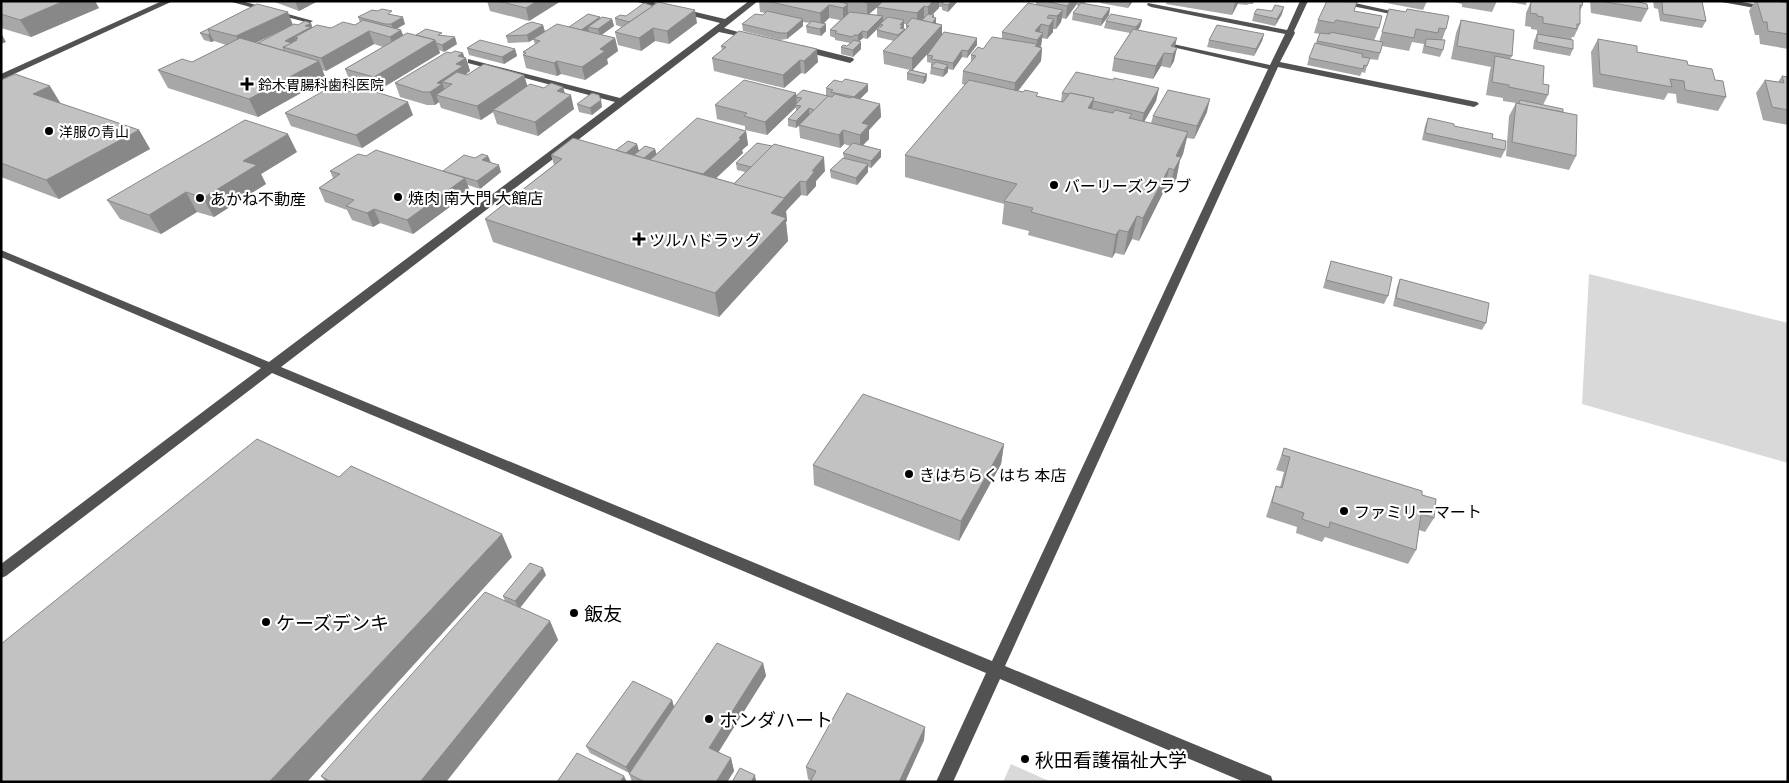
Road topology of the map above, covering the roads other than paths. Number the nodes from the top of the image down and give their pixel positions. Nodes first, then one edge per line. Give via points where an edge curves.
1 (169, 1) edge
2 (232, 1) edge
3 (638, 1) edge
4 (754, 1) edge
5 (1304, 1) edge
6 (1332, 1) edge
7 (1720, 1) edge
8 (1151, 5) dead end
9 (1788, 12) edge
10 (1414, 16) edge
11 (309, 21) edge
12 (722, 26) junction
13 (1291, 33) junction
14 (765, 40) edge
15 (1153, 42) edge
16 (794, 46) edge
17 (850, 60) edge
18 (471, 61) edge
19 (1275, 66) junction
20 (1, 77) edge
21 (621, 101) junction
22 (1474, 104) dead end
23 (1, 253) edge
24 (270, 367) junction
25 (1, 572) edge
26 (995, 670) junction
27 (944, 782) edge
28 (1265, 782) edge

1 - 20 street
2 - 11 street
3 - 12 street
4 - 12 street
5 - 13 street
6 - 10 street
7 - 9 street
8 - 13 street
12 - 14 street
12 - 21 street
13 - 19 street
15 - 19 street
16 - 17 street
18 - 21 street
19 - 22 street
19 - 26 street
21 - 24 street
23 - 24 street
24 - 25 street
24 - 26 street
26 - 27 street
26 - 28 street

